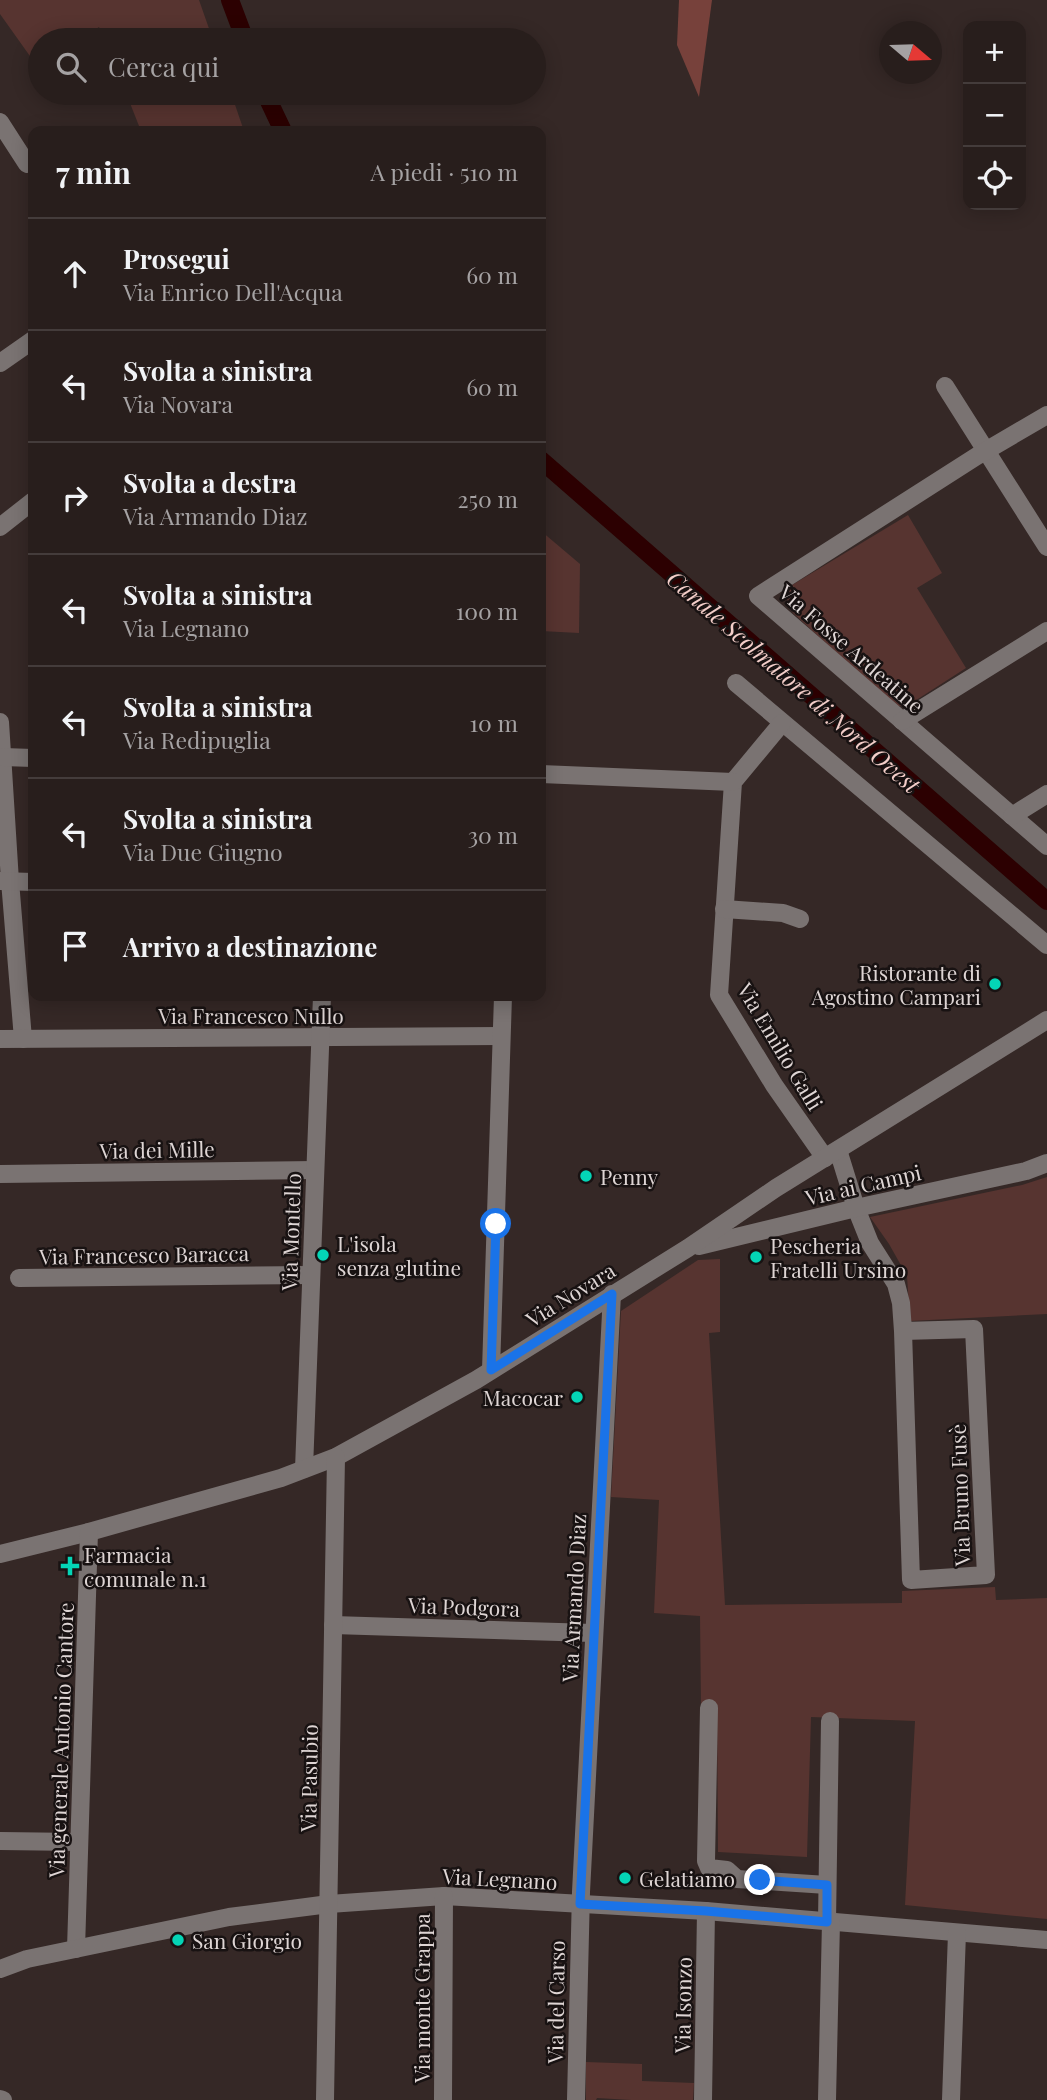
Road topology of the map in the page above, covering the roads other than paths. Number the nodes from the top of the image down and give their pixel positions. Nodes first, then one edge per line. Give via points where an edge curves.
1 (0, 122) edge
2 (27, 164) dead end
3 (28, 343) edge
4 (0, 363) edge
5 (945, 386) dead end
6 (1047, 415) edge
7 (986, 451) junction
8 (28, 505) edge
9 (1, 524) edge
10 (1047, 547) edge
11 (1047, 631) edge
12 (736, 682) dead end
13 (902, 721) junction
14 (0, 722) edge
15 (782, 723) junction
16 (3, 757) junction
17 (28, 758) edge
18 (546, 774) edge
19 (733, 782) junction
20 (1047, 794) edge
21 (1012, 816) junction
22 (1047, 846) edge
23 (5, 881) edge
24 (28, 882) edge
25 (724, 909) junction
26 (800, 919) dead end
27 (1047, 945) edge
28 (322, 1001) edge
29 (503, 1001) edge
30 (1047, 1020) edge
31 (501, 1036) junction
32 (320, 1037) junction
33 (0, 1039) edge
34 (23, 1039) junction
35 (831, 1154) junction
36 (1047, 1163) edge
37 (315, 1170) junction
38 (0, 1174) edge
39 (856, 1208) junction
40 (688, 1248) junction
41 (311, 1275) junction
42 (19, 1278) dead end
43 (612, 1294) junction
44 (904, 1331) junction
45 (491, 1370) junction
46 (336, 1457) junction
47 (304, 1469) junction
48 (89, 1532) junction
49 (0, 1554) edge
50 (333, 1625) junction
51 (593, 1633) junction
52 (709, 1708) dead end
53 (830, 1721) dead end
54 (0, 1842) edge
55 (79, 1842) junction
56 (827, 1885) junction
57 (444, 1896) junction
58 (329, 1904) junction
59 (580, 1904) junction
60 (706, 1911) junction
61 (829, 1922) junction
62 (957, 1933) junction
63 (1047, 1940) edge
64 (76, 1949) junction
65 (0, 1969) edge
66 (325, 2100) edge
67 (443, 2100) edge
68 (576, 2100) edge
69 (703, 2100) edge
70 (827, 2100) edge
71 (951, 2100) edge

1 - 2 street
3 - 4 street
5 - 7 street
6 - 7 street, Via Fosse Ardeatine
7 - 10 street
7 - 13 street, Via Fosse Ardeatine via 758,596
8 - 9 street
11 - 13 street
12 - 15 street
13 - 21 street, Via Fosse Ardeatine
14 - 16 street
15 - 19 street
15 - 27 street
16 - 17 street
16 - 23 street
18 - 19 street
19 - 25 street, Via Emilio Galli
20 - 21 street
21 - 22 street, Via Fosse Ardeatine
23 - 24 street
23 - 34 street
25 - 26 street via 783,913
25 - 35 street, Via Emilio Galli via 719,995 774,1084
28 - 32 street, Via Montello
29 - 31 street
30 - 35 street, Via Novara
31 - 32 street, Via Francesco Nullo
31 - 45 street
32 - 34 street, Via Francesco Nullo
32 - 37 street, Via Montello
33 - 34 street, Via Francesco Nullo
35 - 39 street, Via Bruno Fusè
35 - 40 street, Via Novara
36 - 39 street, Via ai Campi
37 - 38 street, Via dei Mille
37 - 41 street, Via Montello
39 - 40 street, Via ai Campi
39 - 44 street, Via Bruno Fusè via 870,1243 896,1284
40 - 43 street, Via Novara
41 - 42 street, Via Francesco Baracca
41 - 47 street, Via Montello
43 - 45 street, Via Novara
43 - 51 street, Via Armando Diaz
44 - 44 street, Via Bruno Fusè via 911,1580 986,1575 974,1329
45 - 46 street, Via Novara
46 - 47 street, Via Novara
46 - 50 street, Via Pasubio
47 - 48 street, Via Novara
48 - 49 street, Via Novara
48 - 55 street, Via generale Antonio Cantore
50 - 51 street, Via Podgora
50 - 58 street, Via Pasubio
51 - 59 street, Via Armando Diaz
52 - 56 street via 709,1868 727,1870 737,1879
53 - 56 street
54 - 55 street
55 - 64 street, Via generale Antonio Cantore
56 - 61 street
57 - 58 street, Via Legnano
57 - 59 street, Via Legnano
57 - 67 street, Via monte Grappa
58 - 64 street, Via Legnano via 229,1917
58 - 66 street, Via Pasubio
59 - 60 street, Via Legnano
59 - 68 street, Via del Carso
60 - 61 street, Via Legnano
60 - 69 street, Via Isonzo
61 - 62 street, Via Legnano
61 - 70 street
62 - 63 street, Via Legnano
62 - 71 street
64 - 65 street, Via Legnano

